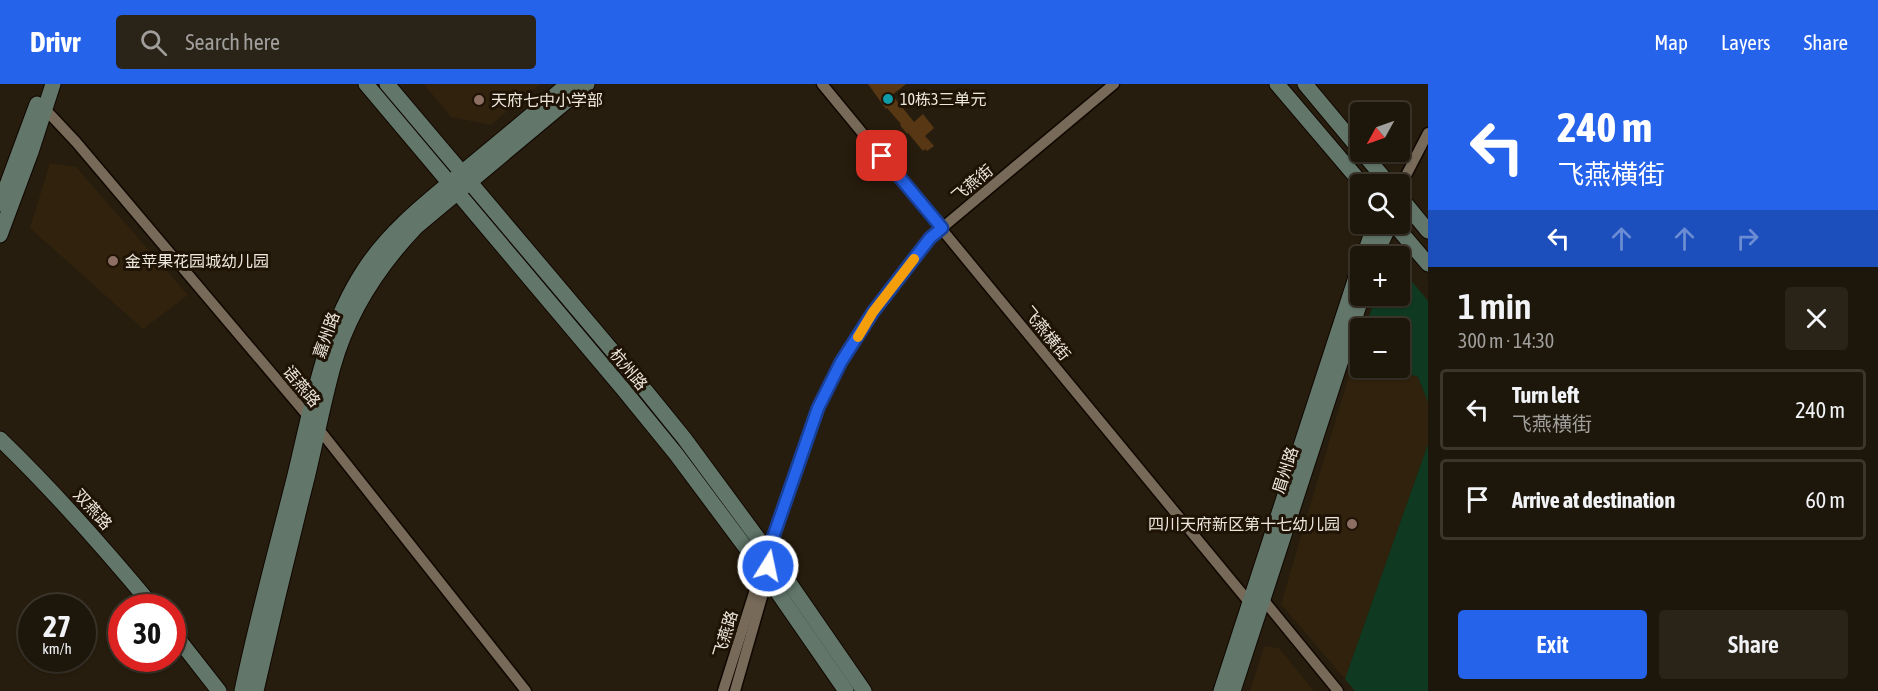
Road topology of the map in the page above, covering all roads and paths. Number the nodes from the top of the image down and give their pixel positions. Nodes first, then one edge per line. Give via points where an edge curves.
1 (43, 84) edge
2 (53, 84) edge
3 (366, 84) edge
4 (387, 84) edge
5 (568, 84) edge
6 (587, 84) edge
7 (822, 84) edge
8 (1114, 84) edge
9 (1277, 84) edge
10 (1305, 84) edge
11 (45, 109) junction
12 (1428, 133) edge
13 (1350, 138) edge
14 (1370, 162) edge
15 (1354, 174) edge
16 (1381, 174) edge
17 (1410, 174) edge
18 (459, 183) junction
19 (0, 204) edge
20 (1410, 209) edge
21 (942, 228) junction
22 (1428, 231) edge
23 (1401, 234) edge
24 (0, 235) edge
25 (1428, 264) edge
26 (1350, 297) edge
27 (1359, 306) edge
28 (308, 416) junction
29 (318, 428) junction
30 (0, 439) edge
31 (768, 552) junction
32 (764, 574) junction
33 (142, 594) edge
34 (1256, 600) junction
35 (186, 649) edge
36 (219, 691) edge
37 (242, 691) edge
38 (256, 691) edge
39 (526, 691) edge
40 (723, 691) edge
41 (735, 691) edge
42 (846, 691) edge
43 (864, 691) edge
44 (1221, 691) edge
45 (1233, 691) edge
46 (1338, 691) edge

1 - 19 main road
2 - 11 main road
3 - 18 main road, 杭州路
4 - 18 main road, 杭州路
5 - 18 main road
6 - 18 main road, 嘉州路
7 - 21 street, 飞燕横街
8 - 21 street, 飞燕街
9 - 15 main road
10 - 13 main road
11 - 24 main road
11 - 28 street, 语燕路
12 - 17 street
14 - 16 main road
18 - 28 main road via 407,220 365,269 334,332
18 - 29 main road, 嘉州路 via 396,248 366,290 336,357
18 - 31 main road, 杭州路 via 637,380
18 - 32 main road, 杭州路 via 676,454
20 - 22 main road
21 - 31 street, 飞燕街 via 873,312 841,362 818,408
21 - 34 street, 飞燕横街
23 - 25 main road
26 - 34 main road
27 - 34 main road, 眉州路
28 - 29 street, 语燕路
28 - 37 main road
29 - 38 main road, 嘉州路
29 - 39 street, 语燕路
30 - 33 main road, 双燕路 via 39,476
31 - 32 street, 飞燕路
31 - 43 main road, 杭州路
32 - 40 street, 飞燕路
32 - 41 street, 飞燕路
32 - 42 main road, 杭州路
34 - 44 main road
34 - 45 main road, 眉州路
34 - 46 street, 飞燕横街
35 - 36 main road

